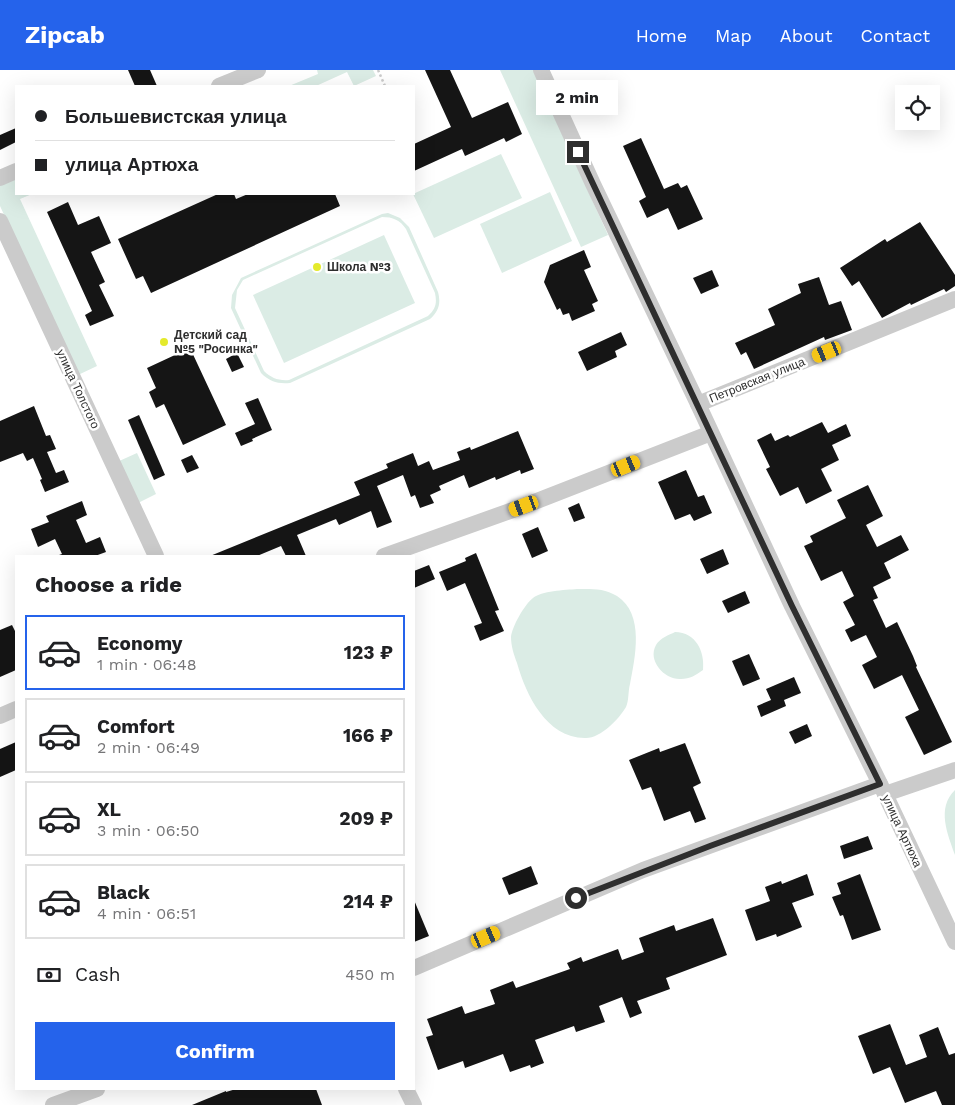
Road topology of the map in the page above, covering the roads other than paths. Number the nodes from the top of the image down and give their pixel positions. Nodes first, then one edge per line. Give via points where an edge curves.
1 (258, 70) edge
2 (541, 70) edge
3 (221, 85) edge
4 (15, 172) edge
5 (0, 178) edge
6 (0, 221) edge
7 (955, 299) edge
8 (698, 404) junction
9 (711, 433) junction
10 (156, 555) edge
11 (387, 555) edge
12 (15, 709) edge
13 (0, 716) edge
14 (955, 770) edge
15 (883, 789) junction
16 (955, 942) edge
17 (415, 968) edge
18 (94, 1090) edge
19 (406, 1090) edge
20 (53, 1105) edge
21 (414, 1105) edge

1 - 3 street
2 - 8 street, улица Артюха
4 - 5 street
6 - 10 street, улица Толстого
7 - 8 street, Петровская улица
8 - 9 street, улица Артюха
9 - 11 street
9 - 15 street, улица Артюха
12 - 13 street
14 - 15 street
15 - 16 street, улица Артюха
15 - 17 street via 644,870
18 - 20 street
19 - 21 street

